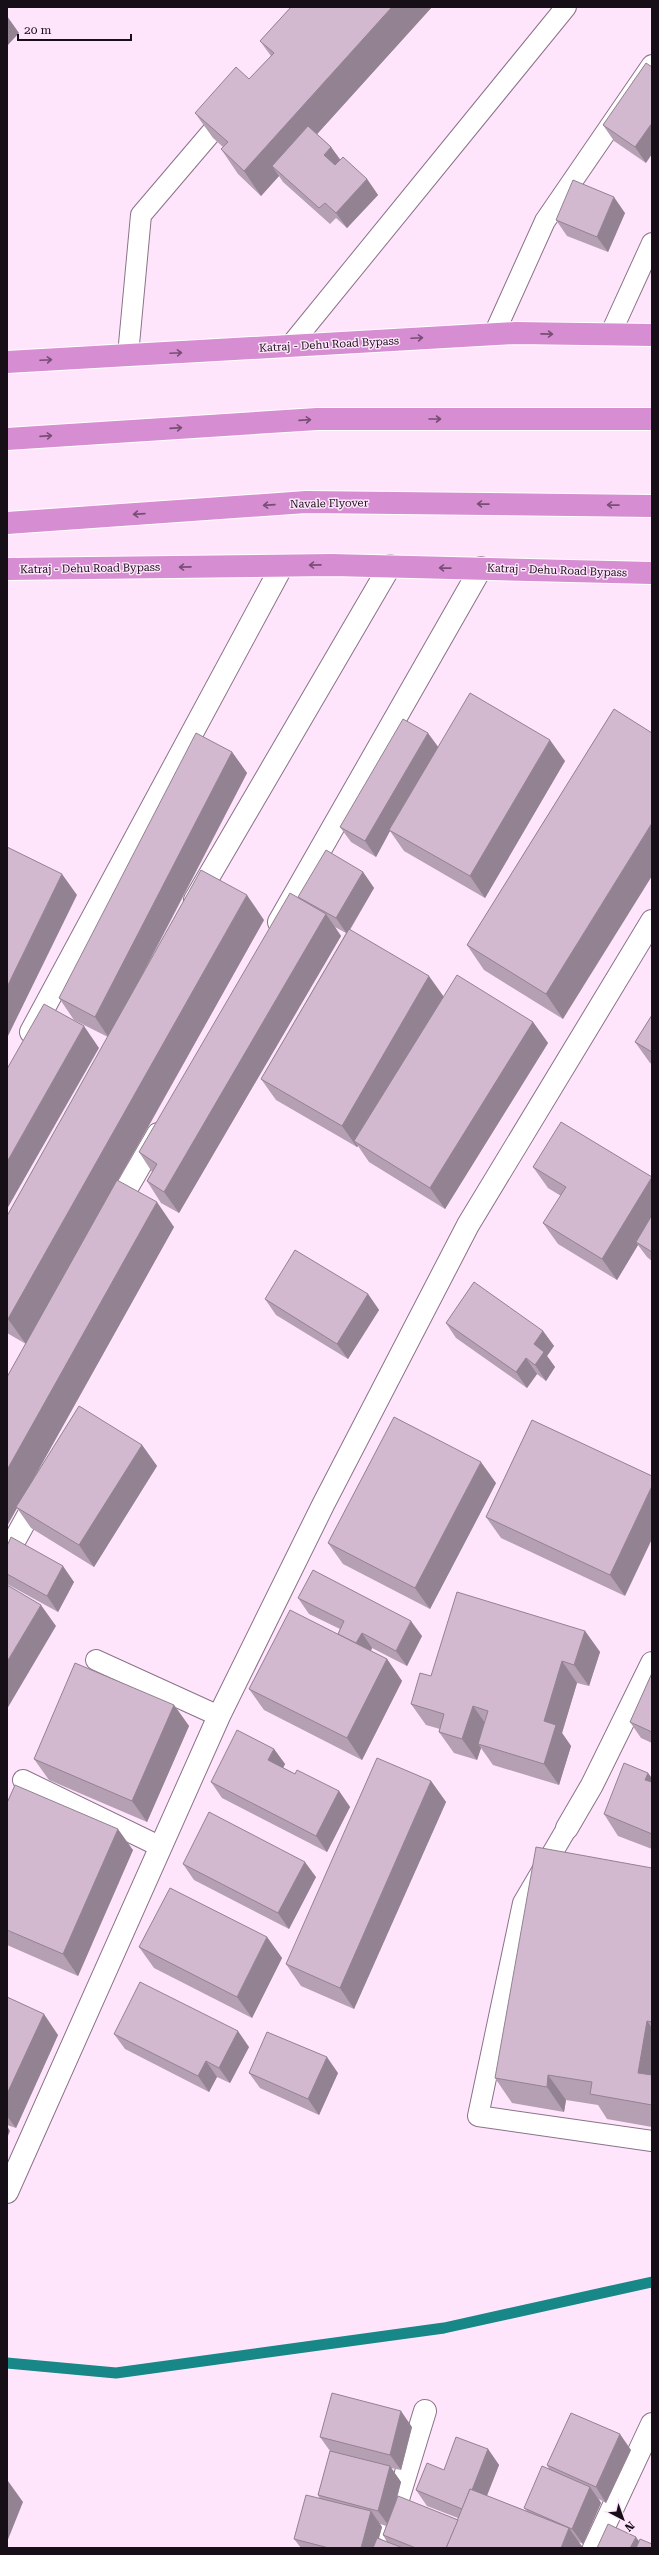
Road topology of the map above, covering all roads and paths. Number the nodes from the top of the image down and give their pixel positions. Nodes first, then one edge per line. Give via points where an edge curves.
1 (566, 7) edge
2 (652, 66) edge
3 (237, 102) edge
4 (652, 243) edge
5 (494, 334) junction
6 (610, 334) junction
7 (652, 335) edge
8 (290, 346) junction
9 (128, 355) junction
10 (7, 362) edge
11 (652, 419) edge
12 (7, 439) edge
13 (652, 506) edge
14 (7, 523) edge
15 (282, 566) junction
16 (390, 566) junction
17 (481, 568) junction
18 (7, 569) edge
19 (652, 573) edge
20 (184, 918) edge
21 (652, 921) edge
22 (268, 942) edge
23 (21, 1051) edge
24 (169, 1114) edge
25 (102, 1232) edge
26 (48, 1479) edge
27 (7, 1554) edge
28 (96, 1660) dead end
29 (652, 1663) edge
30 (219, 1716) junction
31 (23, 1780) dead end
32 (567, 1828) joint
33 (161, 1847) junction
34 (652, 2141) edge
35 (7, 2192) edge
36 (425, 2411) dead end
37 (652, 2424) edge
38 (382, 2548) edge
39 (594, 2548) edge

1 - 8 lane
2 - 5 lane via 545,221
3 - 9 lane via 141,215
4 - 6 lane
5 -> 6 highway, Katraj - Dehu Road Bypass
8 -> 5 highway, Katraj - Dehu Road Bypass
6 - 7 highway, Katraj - Dehu Road Bypass
9 -> 8 highway, Katraj - Dehu Road Bypass
10 -> 9 highway, Katraj - Dehu Road Bypass
12 -> 11 highway via 317,419
13 -> 14 highway, Navale Flyover via 306,502
16 -> 15 highway, Katraj - Dehu Road Bypass
15 -> 18 highway, Katraj - Dehu Road Bypass
15 - 23 street
17 -> 16 highway, Katraj - Dehu Road Bypass
16 - 20 street
17 - 19 highway, Katraj - Dehu Road Bypass
17 - 22 street
21 - 30 street via 468,1225 323,1505
24 - 25 street
26 - 27 street
28 - 30 lane
29 - 32 street via 592,1785
30 - 33 street
31 - 33 lane
32 - 34 lane via 523,1903 478,2116
33 - 35 street
36 - 38 street via 392,2524
37 - 39 street

